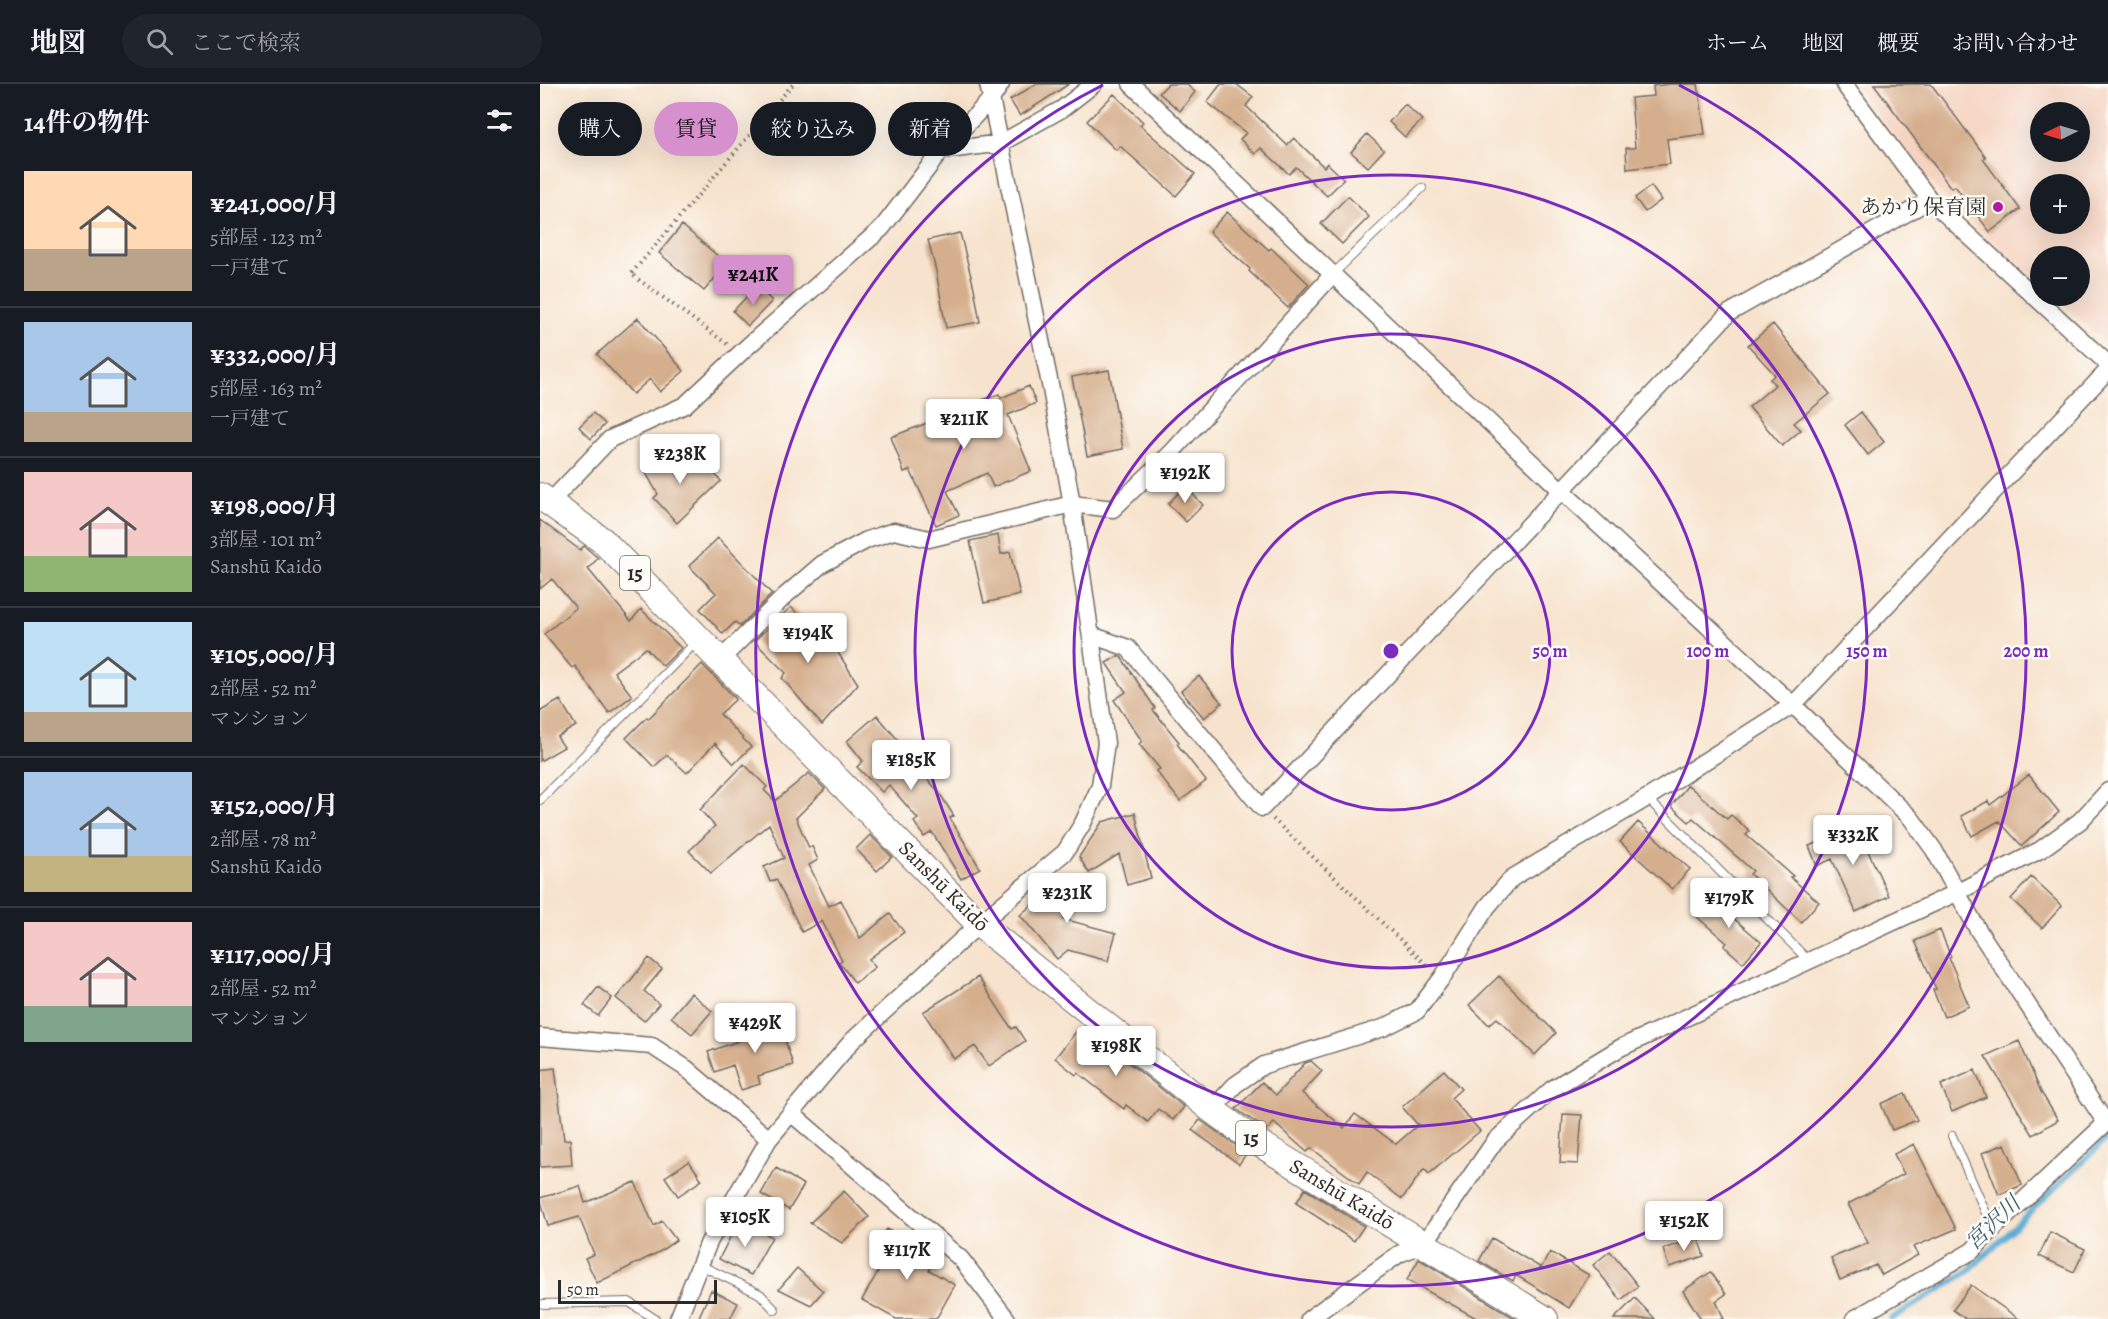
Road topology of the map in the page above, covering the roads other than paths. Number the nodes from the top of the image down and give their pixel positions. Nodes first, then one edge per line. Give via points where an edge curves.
1 (1094, 84) edge
2 (1131, 84) edge
3 (1844, 84) edge
4 (994, 89) edge
5 (972, 115) edge
6 (1001, 143) junction
7 (972, 147) edge
8 (937, 156) edge
9 (1422, 188) dead end
10 (1930, 200) junction
11 (1333, 274) junction
12 (2108, 364) edge
13 (2108, 370) edge
14 (1562, 490) junction
15 (545, 499) edge
16 (1072, 504) junction
17 (1091, 635) junction
18 (700, 638) junction
19 (720, 660) junction
20 (1793, 705) junction
21 (2108, 791) edge
22 (1647, 798) junction
23 (540, 800) edge
24 (1956, 893) junction
25 (979, 924) junction
26 (1809, 961) junction
27 (540, 1037) edge
28 (1212, 1110) junction
29 (791, 1113) junction
30 (2107, 1123) edge
31 (1952, 1136) dead end
32 (769, 1139) junction
33 (1993, 1229) junction
34 (1424, 1244) junction
35 (700, 1265) junction
36 (543, 1304) dead end
37 (776, 1310) dead end
38 (655, 1319) edge
39 (678, 1319) edge
40 (1007, 1319) edge
41 (1309, 1319) edge
42 (1545, 1319) edge
43 (1854, 1319) edge

1 - 6 street via 1062,109
2 - 11 street
3 - 10 street
4 - 5 street
4 - 6 street
6 - 7 street
6 - 16 street
8 - 15 street via 882,228 685,405 610,439
9 - 11 lane
10 - 12 street
10 - 14 street via 1729,313
11 - 14 street
11 - 16 street via 1172,452 1113,509
13 - 20 street
14 - 17 street via 1262,808 1128,648
14 - 20 street
15 - 18 main road, Sanshū Kaidō / 15 via 603,542
16 - 17 street
16 - 19 street via 929,539 894,531 867,540 822,564
17 - 25 street via 1106,743 1100,786 1065,852
18 - 19 main road, Sanshū Kaidō / 15
18 - 23 lane
19 - 25 main road, Sanshū Kaidō / 15
20 - 22 street
20 - 24 street via 1911,818 1934,850
21 - 24 street via 2080,821 2040,850
22 - 26 lane
22 - 28 street via 1512,878 1487,907 1417,1011 1383,1028 1264,1065 1235,1085
24 - 26 street
24 - 30 street
25 - 28 main road, Sanshū Kaidō / 15
25 - 29 street via 852,1041
26 - 34 street via 1620,1048 1552,1089 1495,1141
27 - 32 street via 652,1046 687,1069
28 - 34 main road, Sanshū Kaidō / 15 via 1249,1137
29 - 32 street
29 - 40 street via 961,1259
30 - 33 street
31 - 33 lane
32 - 35 street via 709,1242
33 - 43 street via 1972,1251
34 - 41 street via 1399,1254
34 - 42 main road, Sanshū Kaidō / 15
35 - 37 lane via 760,1294
35 - 39 street
36 - 38 lane via 629,1302

